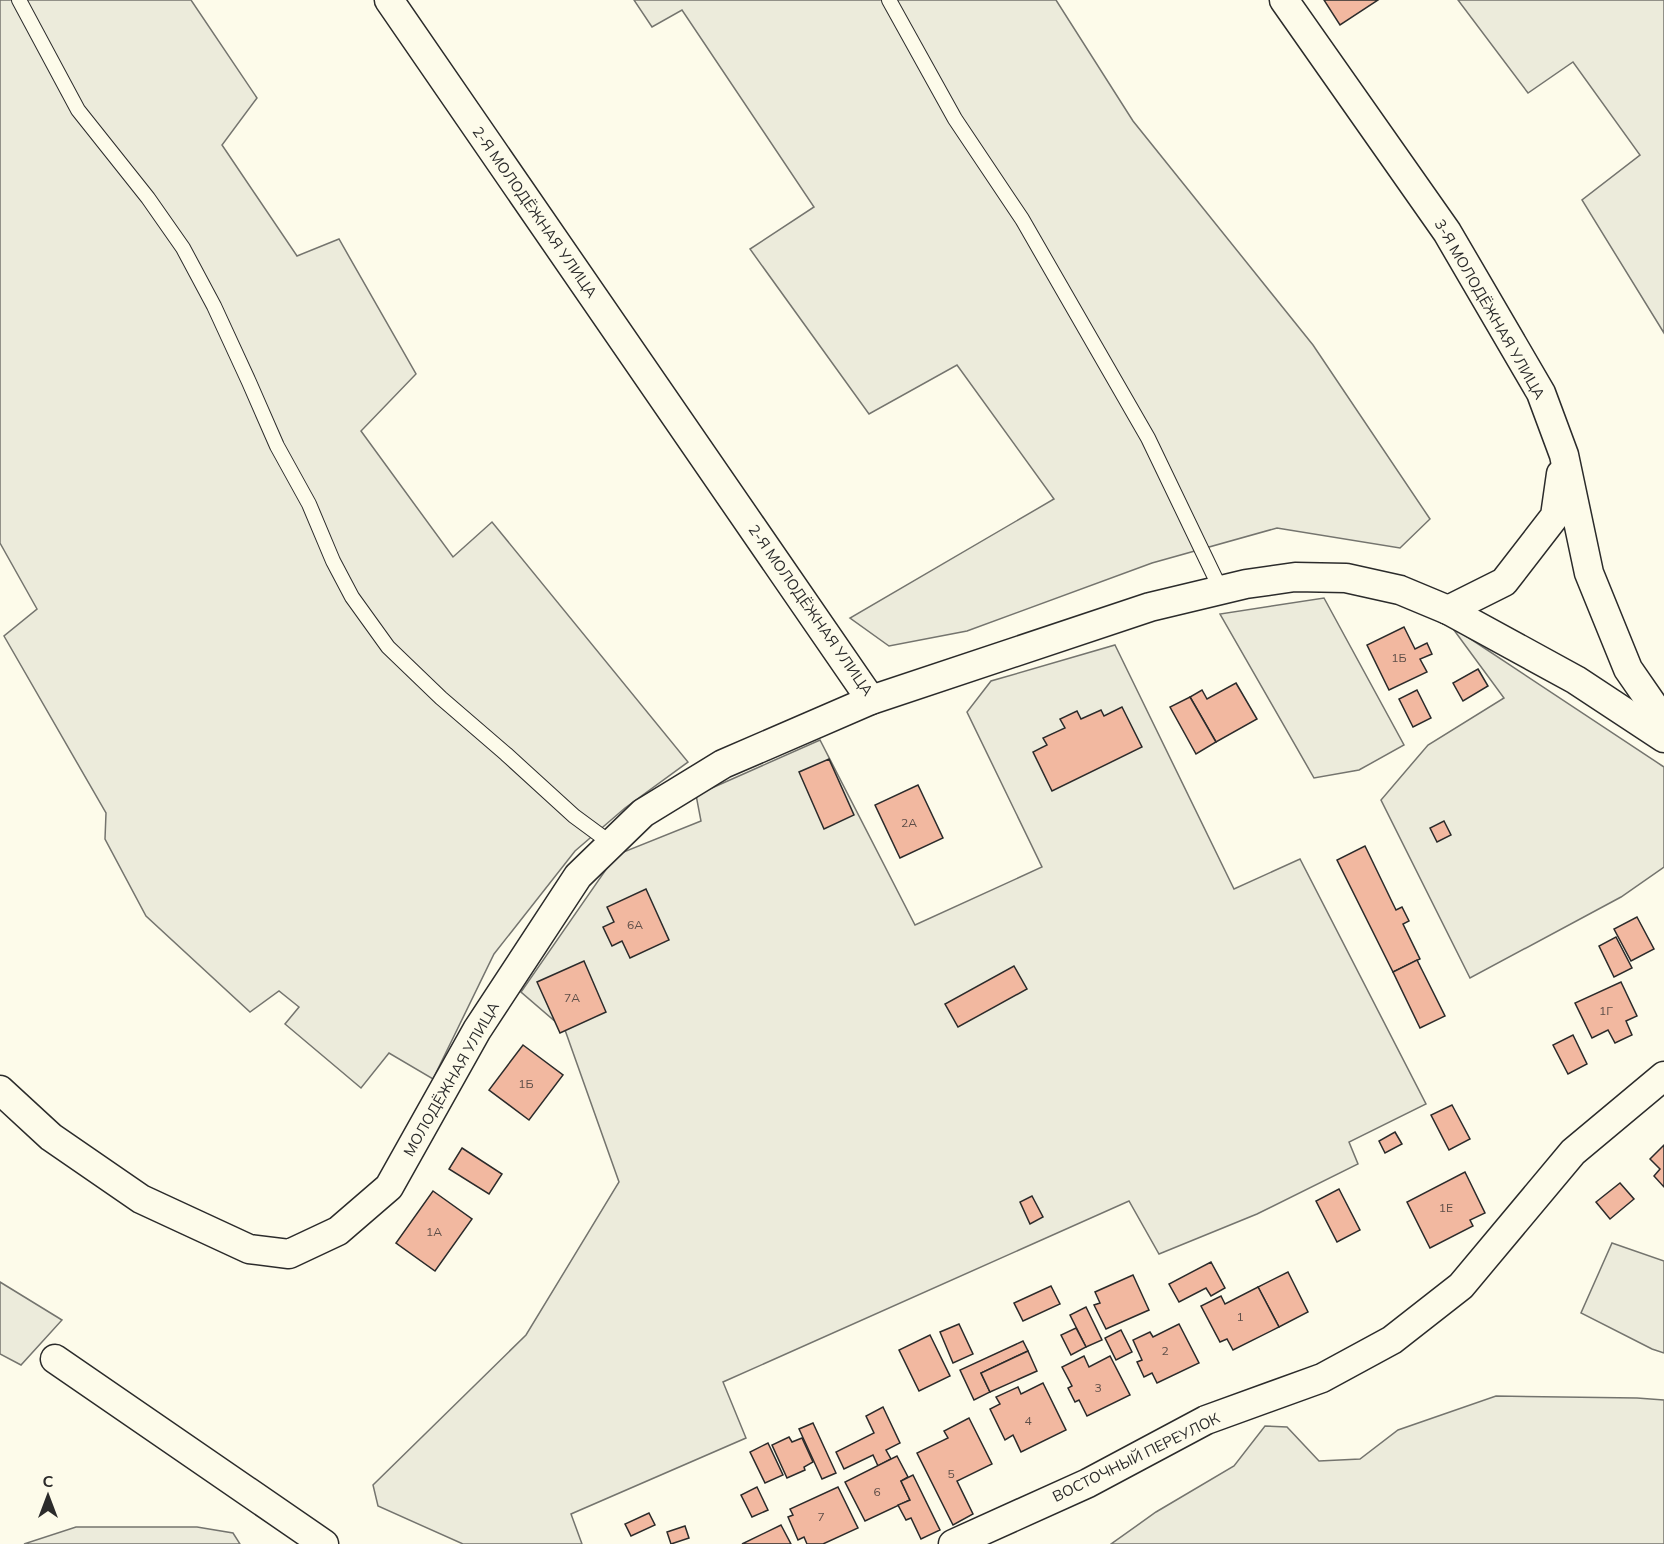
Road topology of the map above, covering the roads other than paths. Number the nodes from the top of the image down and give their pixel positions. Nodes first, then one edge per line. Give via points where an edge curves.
1 (19, 0) edge
2 (389, 0) edge
3 (889, 0) edge
4 (1284, 0) edge
5 (1564, 455) junction
6 (1221, 590) junction
7 (1448, 610) junction
8 (871, 700) junction
9 (1664, 721) edge
10 (1664, 738) edge
11 (612, 844) junction
12 (1664, 1076) edge
13 (0, 1090) edge
14 (55, 1359) dead end
15 (324, 1544) edge
16 (953, 1544) edge

1 - 11 lane via 78,110 183,248 352,597 388,647 441,698 574,816
2 - 8 street, 2-Я МОЛОДЁЖНАЯ УЛИЦА
3 - 6 lane via 955,119 1023,219 1148,438
4 - 5 street, 3-Я МОЛОДЁЖНАЯ УЛИЦА via 1447,232 1541,393
5 - 7 street, 3-Я МОЛОДЁЖНАЯ УЛИЦА via 1555,516 1504,582
5 - 9 street via 1589,573 1628,669
6 - 7 street, 2-Я МОЛОДЁЖНАЯ УЛИЦА via 1295,577 1346,578 1400,590
6 - 8 street, 2-Я МОЛОДЁЖНАЯ УЛИЦА via 1150,607
7 - 10 street, 2-Я МОЛОДЁЖНАЯ УЛИЦА via 1576,680
8 - 11 street, МОЛОДЁЖНАЯ УЛИЦА via 723,764 644,813
11 - 13 street, МОЛОДЁЖНАЯ УЛИЦА via 578,876 477,1030 389,1187 338,1231 288,1254 249,1249 141,1199 51,1137
12 - 16 street, ВОСТОЧНЫЙ ПЕРЕУЛОК via 1573,1152 1461,1286 1392,1340 1322,1378 1206,1420 1088,1483
14 - 15 street

